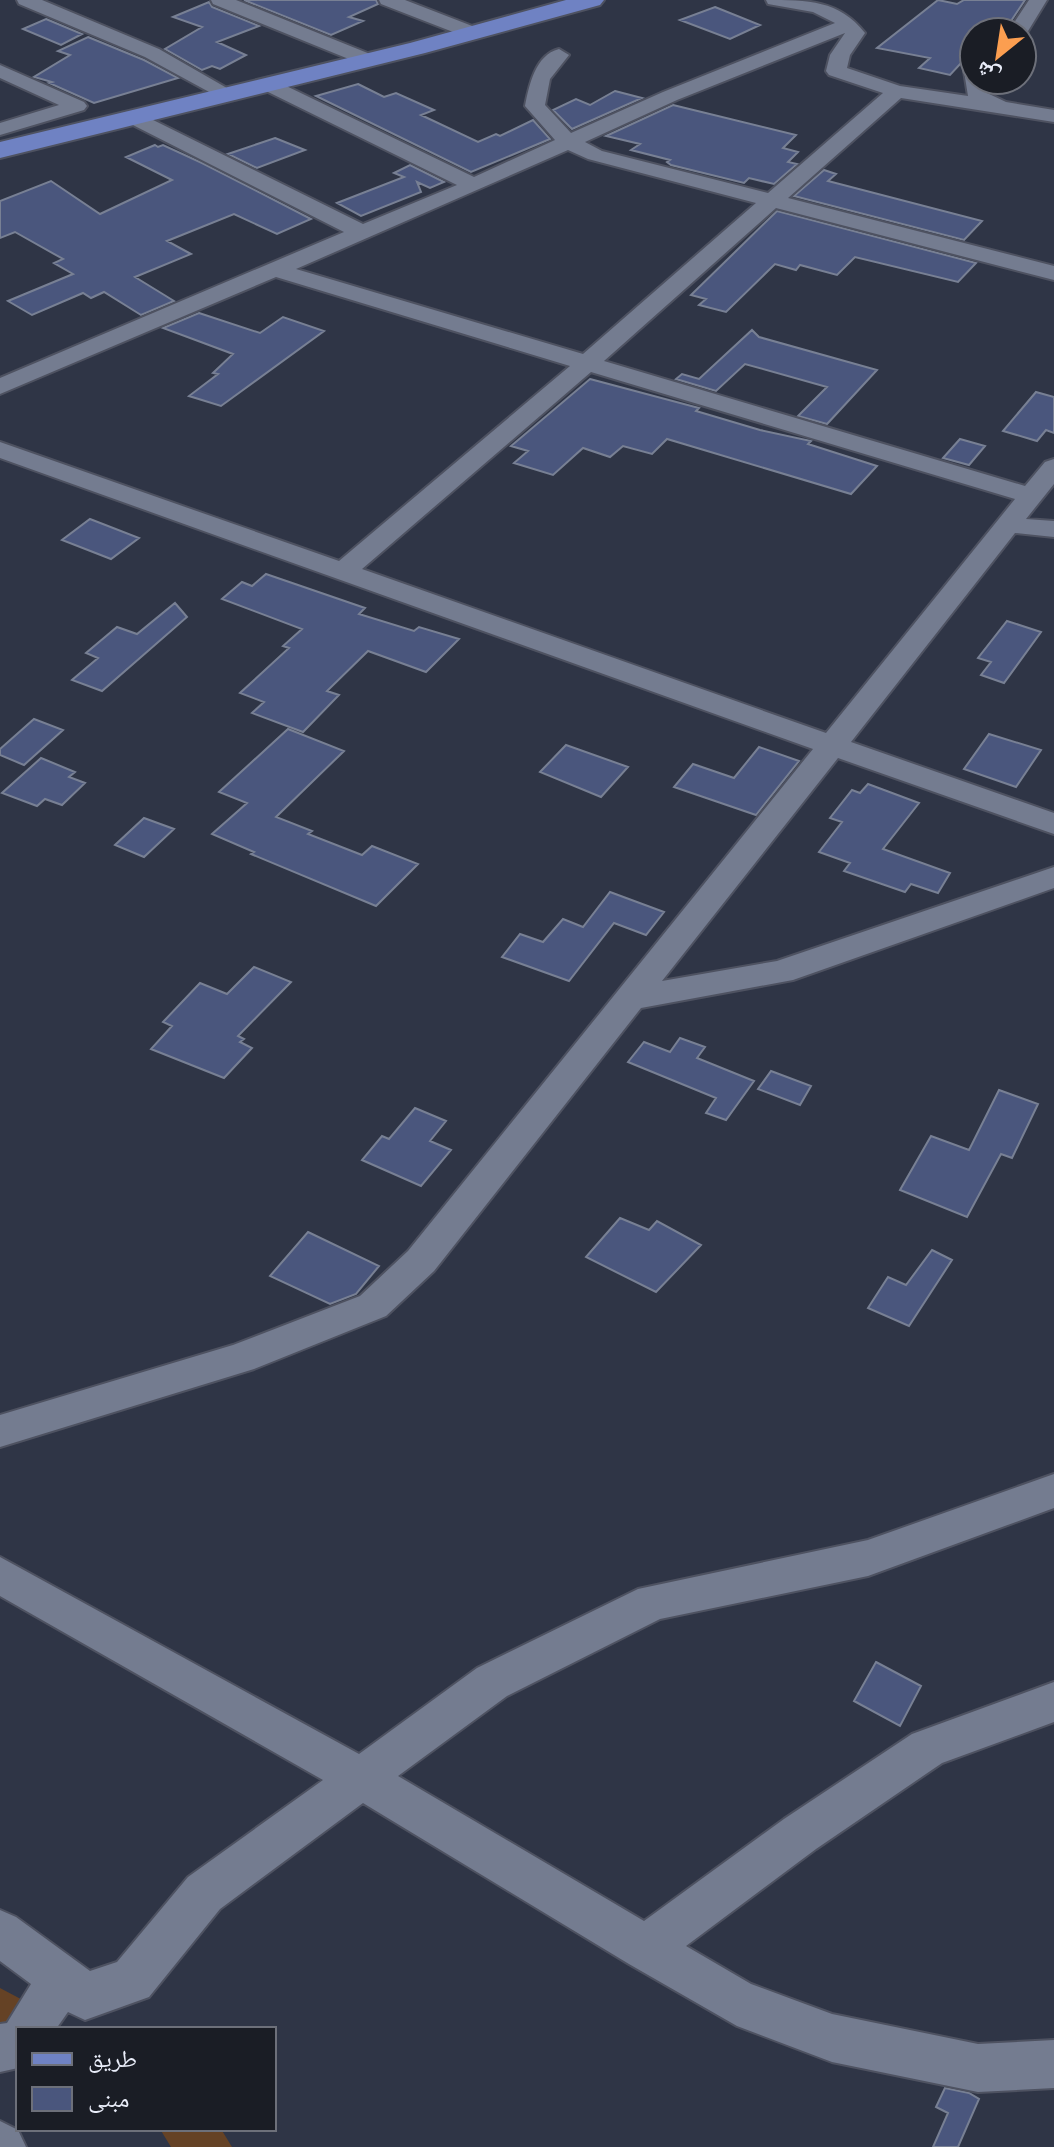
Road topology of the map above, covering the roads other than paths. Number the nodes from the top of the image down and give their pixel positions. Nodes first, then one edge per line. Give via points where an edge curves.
1 (220, 0) edge
2 (388, 0) edge
3 (592, 0) edge
4 (775, 0) edge
5 (26, 2) edge
6 (850, 24) junction
7 (473, 33) junction
8 (559, 55) dead end
9 (368, 60) junction
10 (0, 71) edge
11 (269, 85) junction
12 (897, 91) junction
13 (229, 95) junction
14 (978, 96) edge
15 (1007, 110) junction
16 (1054, 116) edge
17 (134, 118) junction
18 (0, 129) edge
19 (7, 143) edge
20 (569, 143) junction
21 (474, 185) junction
22 (772, 201) junction
23 (363, 233) junction
24 (275, 270) junction
25 (1054, 273) edge
26 (587, 363) junction
27 (0, 387) edge
28 (0, 450) edge
29 (1054, 467) edge
30 (1031, 496) junction
31 (1008, 525) junction
32 (1054, 529) edge
33 (342, 572) junction
34 (832, 748) junction
35 (1054, 824) edge
36 (1054, 877) edge
37 (633, 998) junction
38 (0, 1431) edge
39 (1054, 1491) edge
40 (0, 1575) edge
41 (1054, 1702) edge
42 (361, 1778) junction
43 (0, 1933) edge
44 (645, 1948) junction
45 (63, 1979) junction
46 (29, 2027) edge
47 (1054, 2064) edge

1 - 9 street
2 - 7 street
3 - 7 main road
4 - 6 street via 818,7
5 - 13 street via 152,53
6 - 12 street via 855,33 836,71
6 - 20 street
7 - 9 main road
8 - 20 street via 540,78 535,106
9 - 11 main road
10 - 18 street via 77,106
11 - 13 main road
11 - 21 street
12 - 15 street
12 - 22 street
13 - 17 main road
14 - 15 street
15 - 16 street
17 - 19 main road
17 - 23 street
20 - 21 street
20 - 22 street via 595,155
21 - 23 street
22 - 25 street
22 - 26 street
23 - 24 street
24 - 26 street
24 - 27 street
26 - 30 street
26 - 33 street
28 - 33 street
29 - 30 street
30 - 31 street
31 - 32 street
31 - 34 street
33 - 34 street
34 - 35 street
34 - 37 street
36 - 37 street via 781,972
37 - 38 street via 421,1261 373,1306 241,1358
39 - 42 street via 868,1558 653,1602 492,1682
40 - 42 street
41 - 44 street via 927,1748
42 - 44 street
42 - 45 street via 204,1893 132,1980 85,1996
43 - 45 street
44 - 47 street via 737,2002 832,2038 978,2068
45 - 46 street

